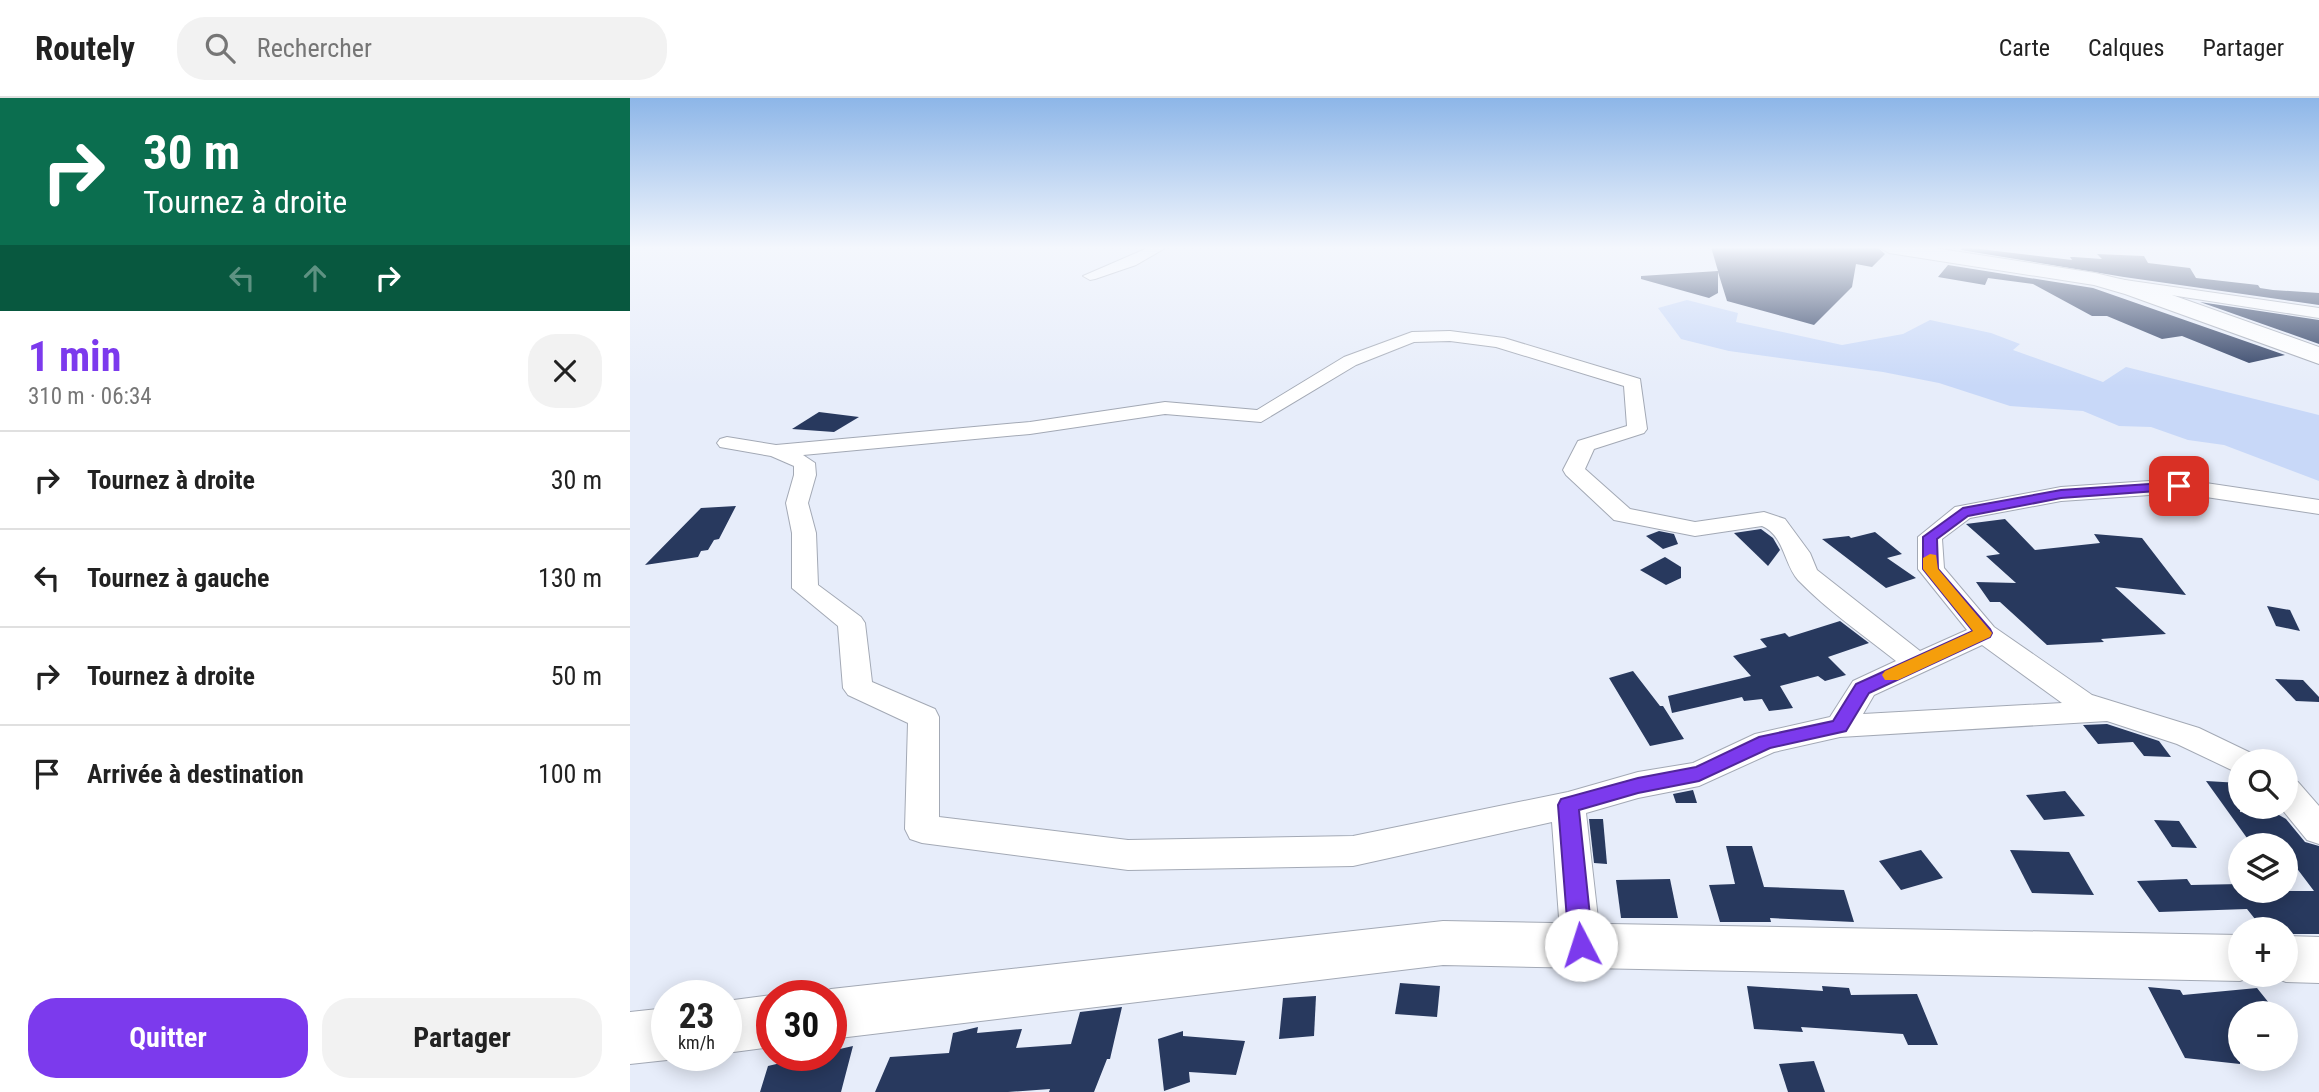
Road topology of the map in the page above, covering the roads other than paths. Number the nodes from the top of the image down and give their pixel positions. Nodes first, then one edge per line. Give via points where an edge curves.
1 (2147, 293) edge
2 (2190, 293) edge
3 (2319, 313) edge
4 (2319, 356) edge
5 (727, 443) dead end
6 (776, 451) junction
7 (2319, 508) edge
8 (1984, 633) junction
9 (1917, 663) junction
10 (2106, 711) junction
11 (1840, 726) junction
12 (2228, 756) edge
13 (1568, 805) junction
14 (2298, 805) edge
15 (2319, 830) edge
16 (1581, 945) junction
17 (2228, 958) edge
18 (2298, 959) edge
19 (2319, 960) edge
20 (847, 1012) edge
21 (651, 1036) edge
22 (630, 1038) edge

1 - 4 main road
2 - 3 street
5 - 6 street
6 - 9 street via 1030,428 1165,408 1261,416 1350,361 1412,337 1498,342 1633,383 1637,429 1585,445 1574,470 1622,515 1695,529 1765,519 1777,524 1807,573
6 - 13 street via 804,463 797,503 804,533 805,587 851,623 858,688 924,716 922,829 1128,855 1353,851
7 - 8 street via 2179,486 2061,494 1963,513 1930,537 1930,569
8 - 9 street
8 - 10 street via 2081,702
9 - 11 street via 1863,688
10 - 11 street
10 - 12 street via 2188,736
11 - 13 street via 1766,742 1699,774
13 - 16 street
14 - 15 street
16 - 17 street
16 - 20 street via 1443,943
18 - 19 street
21 - 22 street

